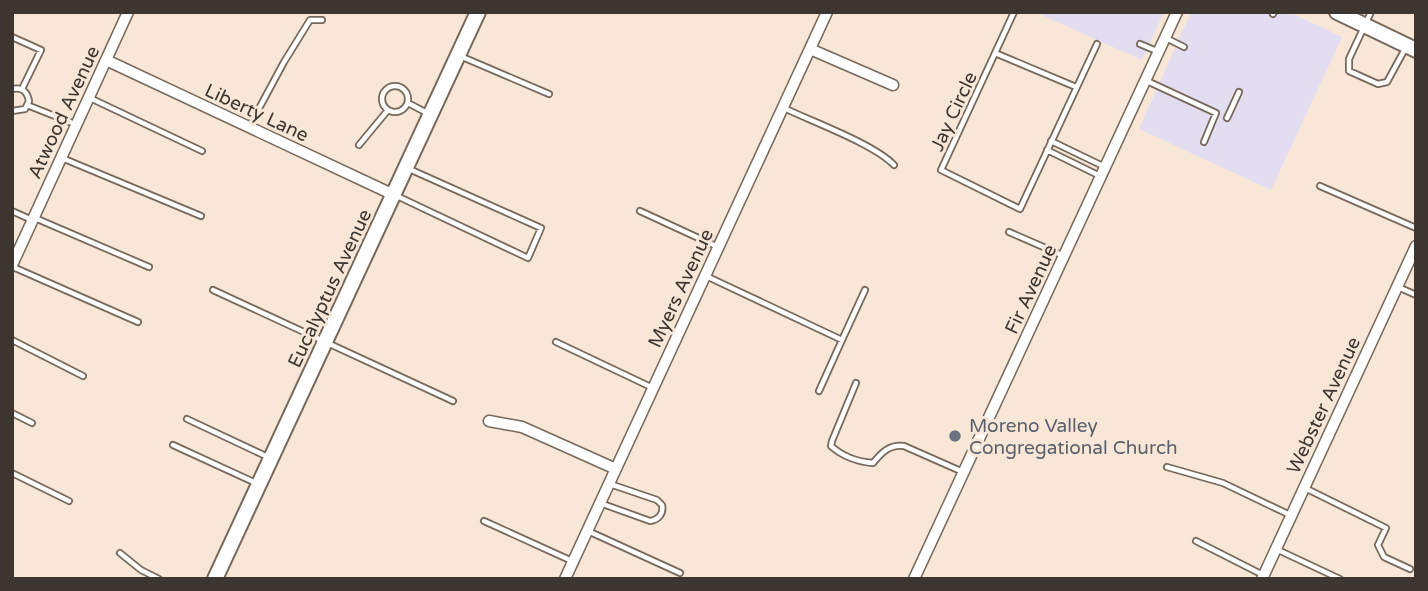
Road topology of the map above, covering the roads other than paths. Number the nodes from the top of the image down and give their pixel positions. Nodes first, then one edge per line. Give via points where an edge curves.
1 (128, 12) edge
2 (478, 12) edge
3 (827, 12) edge
4 (1014, 12) edge
5 (1177, 12) edge
6 (1337, 12) edge
7 (1368, 19) edge
8 (322, 20) dead end
9 (12, 37) edge
10 (1165, 38) junction
11 (1097, 44) dead end
12 (1140, 44) dead end
13 (1184, 47) dead end
14 (1411, 48) edge
15 (810, 49) junction
16 (1159, 51) junction
17 (995, 52) junction
18 (458, 55) junction
19 (106, 60) junction
20 (1146, 80) junction
21 (893, 85) dead end
22 (1076, 88) junction
23 (12, 89) edge
24 (22, 89) junction
25 (1239, 92) dead end
26 (549, 94) dead end
27 (89, 97) junction
28 (408, 103) junction
29 (27, 105) junction
30 (783, 107) junction
31 (388, 110) junction
32 (12, 111) edge
33 (431, 115) junction
34 (1227, 118) dead end
35 (76, 125) junction
36 (249, 127) junction
37 (1051, 141) junction
38 (1204, 142) dead end
39 (359, 145) dead end
40 (1047, 150) junction
41 (202, 151) dead end
42 (61, 157) junction
43 (894, 166) dead end
44 (406, 167) junction
45 (1104, 172) junction
46 (1320, 186) dead end
47 (394, 195) junction
48 (12, 211) edge
49 (640, 211) dead end
50 (201, 216) dead end
51 (33, 219) junction
52 (1416, 228) edge
53 (1009, 232) dead end
54 (1416, 246) edge
55 (718, 248) junction
56 (15, 252) edge
57 (1064, 257) junction
58 (12, 266) edge
59 (149, 267) dead end
60 (705, 276) junction
61 (1397, 287) junction
62 (213, 290) dead end
63 (865, 290) dead end
64 (1416, 295) edge
65 (138, 323) dead end
66 (842, 340) junction
67 (12, 341) edge
68 (325, 342) junction
69 (556, 342) dead end
70 (83, 376) dead end
71 (856, 383) dead end
72 (653, 388) junction
73 (819, 391) dead end
74 (453, 401) dead end
75 (12, 413) edge
76 (187, 419) dead end
77 (489, 421) dead end
78 (32, 423) dead end
79 (173, 444) dead end
80 (271, 458) junction
81 (1167, 467) dead end
82 (616, 469) junction
83 (964, 472) junction
84 (12, 473) edge
85 (609, 484) junction
86 (258, 485) junction
87 (1304, 488) junction
88 (69, 501) dead end
89 (600, 503) junction
90 (1291, 515) junction
91 (484, 521) dead end
92 (587, 531) junction
93 (1196, 541) dead end
94 (1276, 548) junction
95 (120, 553) dead end
96 (573, 562) junction
97 (1410, 569) dead end
98 (680, 573) dead end
99 (1262, 577) edge
100 (159, 579) edge
101 (215, 579) edge
102 (565, 579) edge
103 (914, 579) edge
104 (1340, 579) edge

1 - 19 street, Atwood Avenue
2 - 18 street, Eucalyptus Avenue
3 - 15 street, Myers Avenue
4 - 17 lane, Jay Circle
5 - 10 street, Fir Avenue
6 - 7 street
7 - 14 street
7 - 14 lane via 1349,59 1349,71 1378,84 1387,82
8 - 36 lane via 310,20
9 - 24 lane via 41,50
10 - 13 lane
10 - 16 street, Fir Avenue
11 - 22 lane, Jay Circle
12 - 16 lane
15 - 21 street
15 - 30 street, Myers Avenue
16 - 20 street, Fir Avenue
17 - 22 lane, Jay Circle
17 - 40 lane, Jay Circle via 941,170 1020,209
18 - 26 lane
18 - 33 street, Eucalyptus Avenue
19 - 27 street, Atwood Avenue
19 - 36 street, Liberty Lane
20 - 38 lane via 1216,113
20 - 45 street, Fir Avenue
22 - 37 lane, Jay Circle
23 - 24 lane
24 - 29 lane via 28,96
25 - 34 lane
27 - 35 street, Atwood Avenue
27 - 41 lane
28 - 31 lane via 400,111
28 - 31 lane via 402,88 389,88 383,99
28 - 33 lane
29 - 32 lane
29 - 35 lane
30 - 43 lane via 866,146
30 - 55 street, Myers Avenue
31 - 39 lane
33 - 44 street, Eucalyptus Avenue
35 - 42 street, Atwood Avenue
36 - 47 street, Liberty Lane
37 - 40 lane, Jay Circle
37 - 45 lane
40 - 45 lane
42 - 50 lane
42 - 51 street, Atwood Avenue
44 - 47 street, Eucalyptus Avenue
44 - 47 lane via 541,228 527,258
45 - 57 street, Fir Avenue
46 - 52 lane
47 - 68 street, Eucalyptus Avenue
48 - 51 lane
49 - 55 lane
51 - 56 street, Atwood Avenue
51 - 59 lane
53 - 57 lane
54 - 61 street, Webster Avenue
55 - 60 street, Myers Avenue
56 - 58 street, Atwood Avenue
57 - 83 street, Fir Avenue
58 - 65 lane
60 - 66 lane
60 - 72 street, Myers Avenue
61 - 64 lane
61 - 87 street, Webster Avenue
62 - 68 lane
63 - 66 lane
66 - 73 lane
67 - 70 lane
68 - 74 lane
68 - 80 street, Eucalyptus Avenue
69 - 72 lane
71 - 83 lane via 832,441 834,450 873,463 882,451 904,446
72 - 82 street, Myers Avenue
75 - 78 lane
76 - 80 lane
77 - 82 street via 522,427
79 - 86 lane
80 - 86 street, Eucalyptus Avenue
81 - 90 lane via 1223,483
82 - 85 street, Myers Avenue
83 - 103 street, Fir Avenue
84 - 88 lane
85 - 89 street, Myers Avenue
85 - 89 lane via 657,500 662,513 650,521
86 - 101 street, Eucalyptus Avenue
87 - 90 street, Webster Avenue
87 - 97 lane via 1386,528 1378,545 1384,556
89 - 92 street, Myers Avenue
90 - 94 street, Webster Avenue
91 - 96 lane
92 - 96 street, Myers Avenue
92 - 98 lane
93 - 99 lane
94 - 99 street, Webster Avenue
94 - 104 lane
95 - 100 lane
96 - 102 street, Myers Avenue

